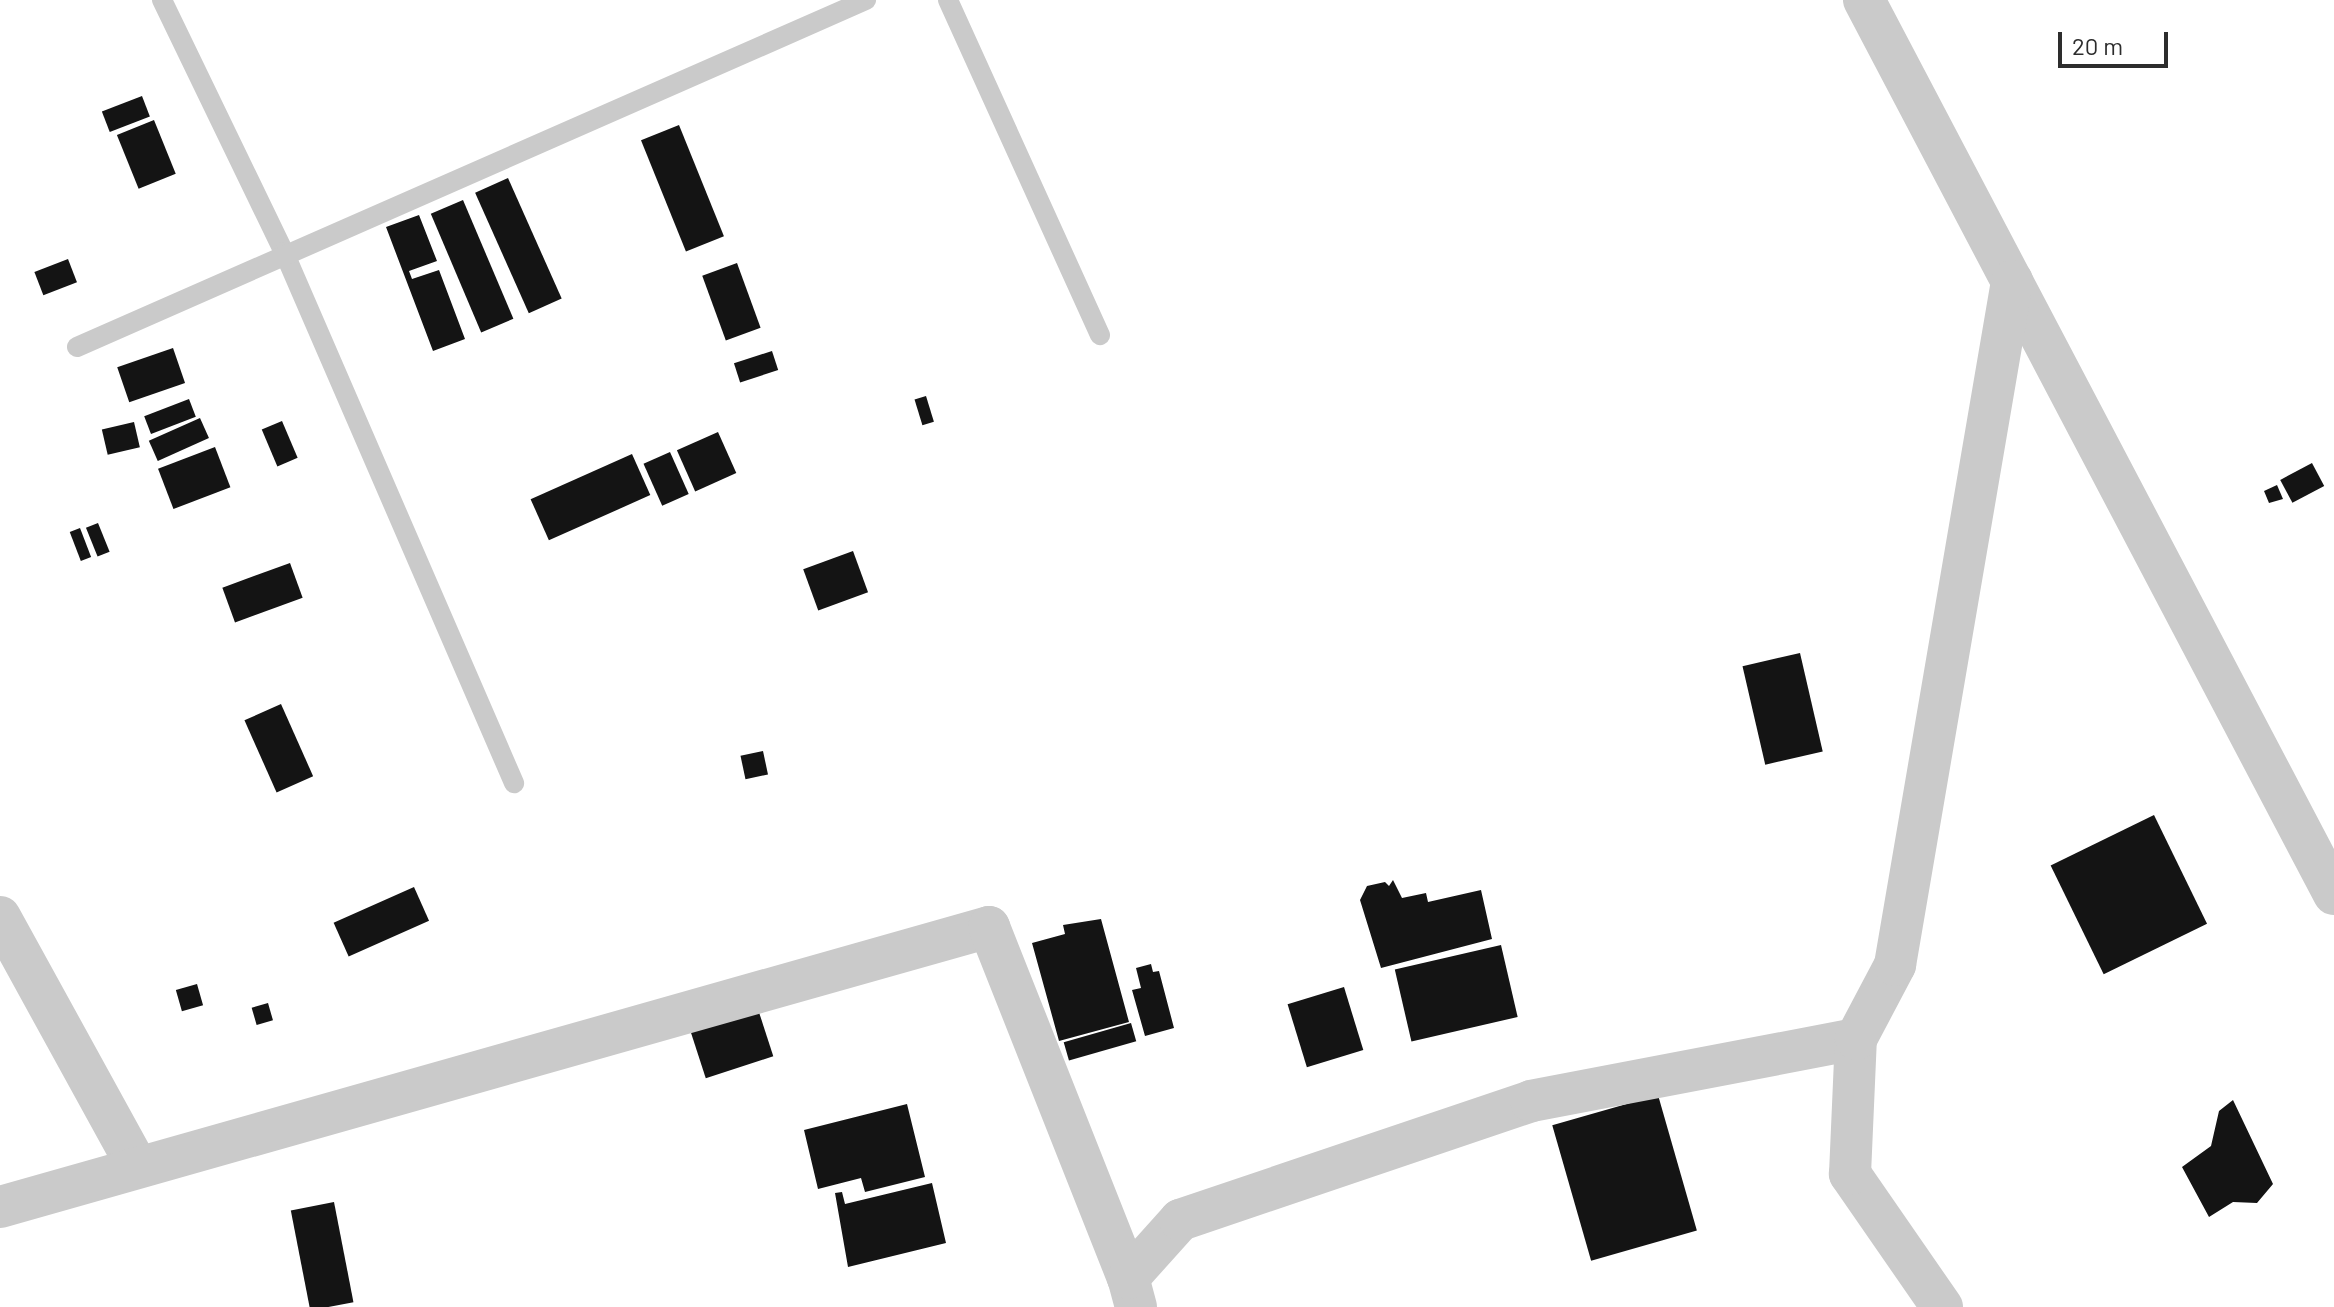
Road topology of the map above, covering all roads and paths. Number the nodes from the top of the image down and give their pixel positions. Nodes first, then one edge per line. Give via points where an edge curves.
1 (162, 0) edge
2 (866, 0) edge
3 (948, 0) edge
4 (1864, 0) edge
5 (284, 252) junction
6 (2012, 281) junction
7 (1100, 335) dead end
8 (77, 347) dead end
9 (514, 783) dead end
10 (2334, 894) edge
11 (0, 917) edge
12 (1856, 1039) junction
13 (137, 1166) junction
14 (0, 1207) edge
15 (1132, 1292) edge
16 (1942, 1307) edge

1 - 5 lane
2 - 5 lane
3 - 7 lane
4 - 6 street
5 - 8 lane
5 - 9 lane
6 - 10 street
6 - 12 street via 1895,965
11 - 13 street
12 - 15 street via 1531,1101 1180,1220
12 - 16 street via 1850,1174
13 - 14 street
13 - 15 street via 989,927

